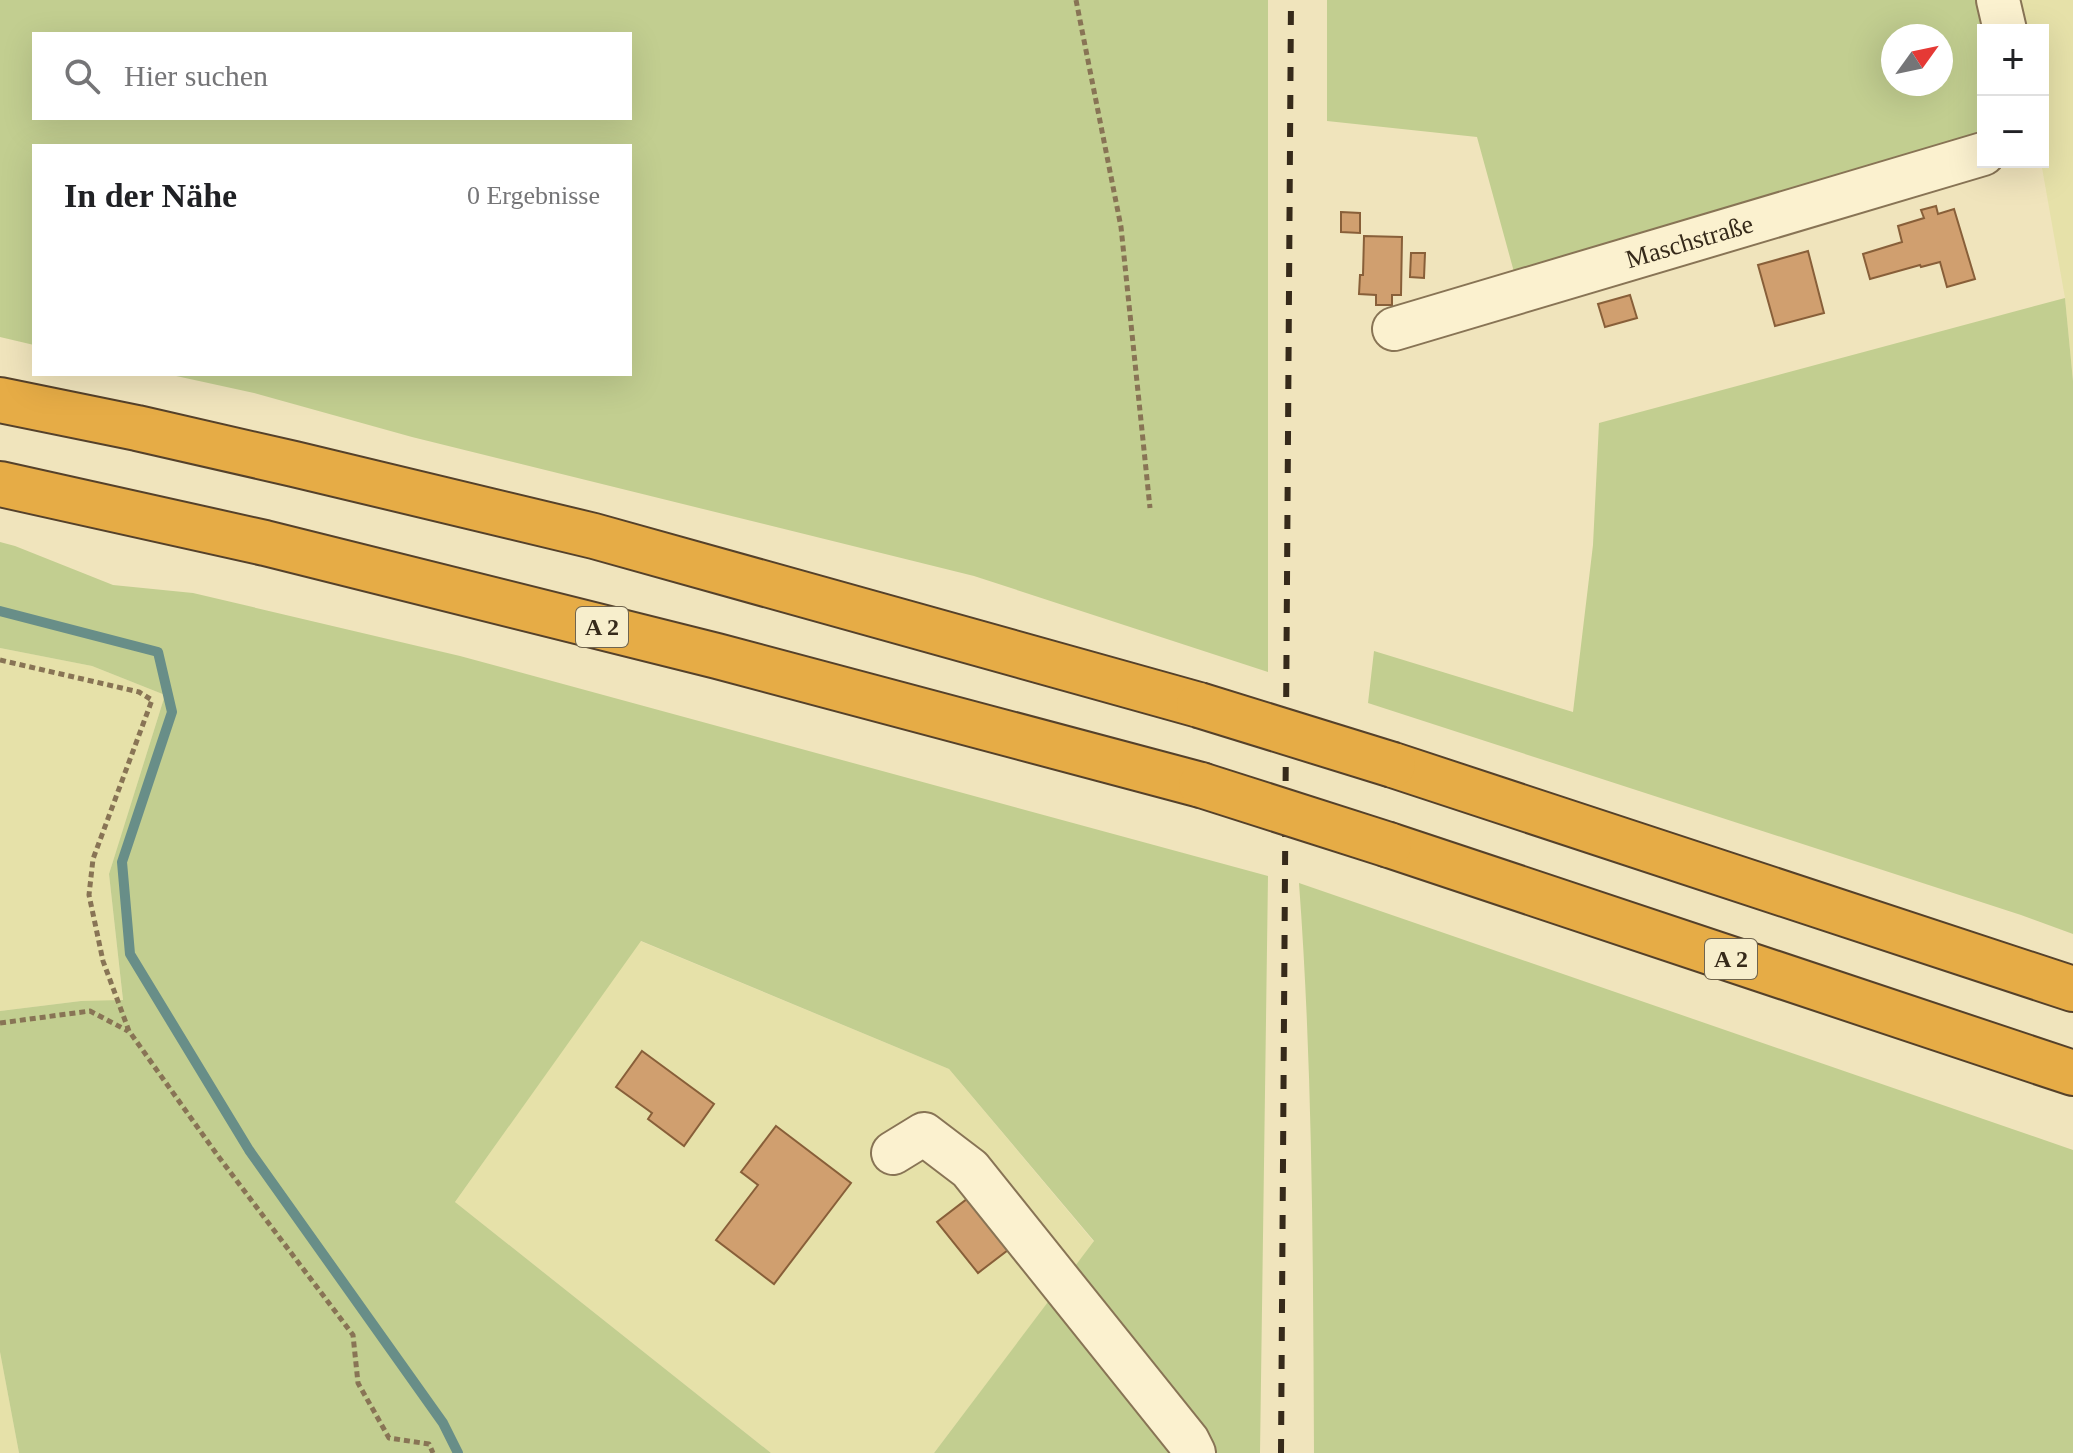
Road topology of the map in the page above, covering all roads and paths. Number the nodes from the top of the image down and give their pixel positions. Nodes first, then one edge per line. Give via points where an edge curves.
1 (1076, 0) edge
2 (1998, 0) edge
3 (2004, 24) edge
4 (1977, 156) edge
5 (1394, 329) dead end
6 (0, 400) edge
7 (0, 484) edge
8 (1150, 508) dead end
9 (0, 660) edge
10 (2073, 989) edge
11 (0, 1023) edge
12 (129, 1031) junction
13 (2073, 1073) edge
14 (893, 1153) dead end
15 (433, 1453) edge
16 (1194, 1453) edge

1 - 8 path via 1121,227
2 - 3 street
4 - 5 street, Maschstraße
6 - 10 highway, bridge via 594,536 1199,705
7 - 13 highway, A 2, bridge via 265,543 702,652 1201,785
9 - 12 path via 139,692 152,700 93,859 89,895 103,961
11 - 12 path via 90,1011
12 - 15 path via 353,1335 358,1383 389,1438 429,1444
14 - 16 street via 924,1134 970,1169

